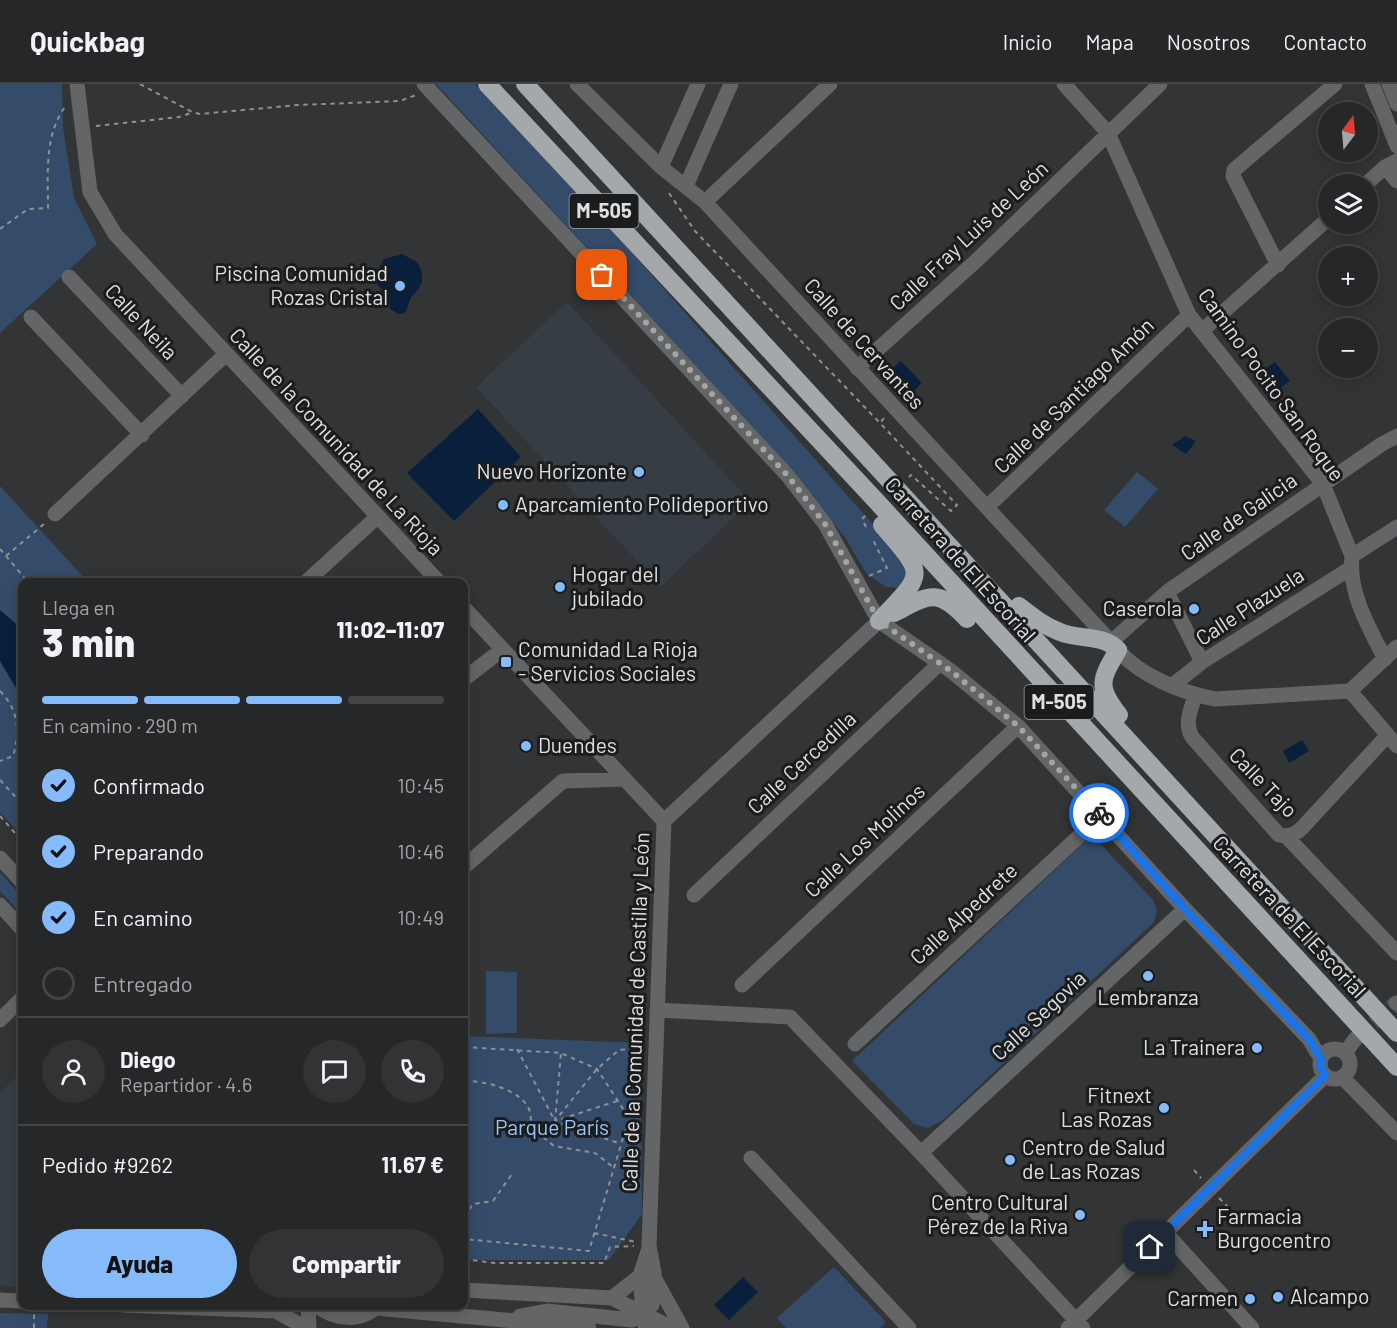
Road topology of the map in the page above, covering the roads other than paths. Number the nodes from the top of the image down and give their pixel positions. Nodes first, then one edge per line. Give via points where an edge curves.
1 (487, 84) edge
2 (525, 84) edge
3 (577, 84) edge
4 (698, 84) edge
5 (731, 84) edge
6 (830, 84) edge
7 (1064, 84) edge
8 (1160, 84) edge
9 (1335, 84) edge
10 (1372, 84) edge
11 (1389, 84) edge
12 (426, 86) edge
13 (77, 87) edge
14 (1397, 104) edge
15 (1108, 133) junction
16 (1397, 146) edge
17 (1391, 164) edge
18 (661, 167) junction
19 (1378, 174) edge
20 (1397, 181) edge
21 (686, 186) junction
22 (705, 202) junction
23 (1318, 228) edge
24 (1278, 264) junction
25 (69, 277) dead end
26 (1190, 315) junction
27 (31, 317) dead end
28 (1203, 330) junction
29 (722, 338) junction
30 (225, 355) junction
31 (857, 368) junction
32 (182, 396) junction
33 (142, 435) junction
34 (1397, 436) edge
35 (1323, 484) junction
36 (987, 507) junction
37 (55, 514) road end
38 (377, 517) junction
39 (1397, 527) edge
40 (1351, 562) junction
41 (980, 576) junction
42 (310, 578) edge
43 (435, 578) edge
44 (1167, 592) junction
45 (468, 612) edge
46 (879, 621) junction
47 (1114, 646) junction
48 (1397, 647) edge
49 (503, 649) junction
50 (1384, 658) junction
51 (940, 663) junction
52 (1202, 663) junction
53 (468, 676) edge
54 (1173, 685) junction
55 (1350, 691) junction
56 (1195, 695) junction
57 (1018, 726) junction
58 (1392, 742) edge
59 (625, 779) junction
60 (1151, 801) junction
61 (1101, 816) junction
62 (664, 821) junction
63 (1286, 836) junction
64 (1220, 840) junction
65 (0, 858) edge
66 (468, 864) edge
67 (18, 878) edge
68 (694, 895) dead end
69 (0, 905) edge
70 (1185, 909) junction
71 (18, 925) edge
72 (1397, 953) edge
73 (742, 985) dead end
74 (18, 1003) edge
75 (657, 1010) junction
76 (0, 1020) edge
77 (1397, 1033) edge
78 (1356, 1038) tunnel mouth
79 (855, 1044) dead end
80 (1345, 1053) junction
81 (1321, 1059) junction
82 (1397, 1067) edge
83 (1325, 1076) junction
84 (1342, 1077) junction
85 (1397, 1133) edge
86 (921, 1153) junction
87 (750, 1158) dead end
88 (1165, 1232) junction
89 (648, 1277) junction
90 (468, 1290) edge
91 (612, 1298) junction
92 (0, 1300) edge
93 (18, 1301) edge
94 (250, 1310) edge
95 (309, 1310) edge
96 (321, 1310) edge
97 (372, 1310) edge
98 (387, 1310) edge
99 (276, 1311) joint
100 (643, 1312) junction
101 (505, 1319) junction
102 (411, 1320) edge
103 (332, 1322) edge
104 (1076, 1326) edge
105 (300, 1328) edge
106 (309, 1328) edge
107 (589, 1328) edge
108 (648, 1328) edge
109 (672, 1328) edge
110 (682, 1328) edge
111 (909, 1328) edge
112 (1252, 1328) edge

1 - 29 highway, Carretera de El Escorial / M-505
2 - 41 highway, Carretera de El Escorial / M-505
3 - 18 street, Calle de Cervantes
4 - 18 street
5 - 21 street
6 - 22 street
7 - 15 street, Camino Pocito San Roque
8 - 15 street, Calle Fray Luis de León
9 - 24 street via 1234,170 1233,176
10 - 16 street
11 - 14 street
12 - 46 street via 788,476 825,524
13 - 30 street, Calle de la Comunidad de La Rioja via 90,192 115,234
15 - 26 street, Camino Pocito San Roque
15 - 31 street, Calle Fray Luis de León via 976,261
17 - 19 street
17 - 20 street
18 - 21 street, Calle de Cervantes
21 - 22 street, Calle de Cervantes
22 - 31 street, Calle de Cervantes
23 - 24 street
24 - 28 street
25 - 32 street, Calle Neila
26 - 28 street, Camino Pocito San Roque
26 - 36 street, Calle de Santiago Amón
27 - 33 street
28 - 35 street, Camino Pocito San Roque
29 - 46 highway, M-505 via 911,559 916,578
29 - 60 highway, Carretera de El Escorial / M-505
30 - 32 street
30 - 38 street, Calle de la Comunidad de La Rioja
31 - 36 street, Calle de Cervantes
32 - 33 street
33 - 37 street
34 - 35 street, Calle de Galicia
35 - 40 street, Camino Pocito San Roque
35 - 44 street, Calle de Galicia
36 - 47 street, Calle de Cervantes
38 - 42 street
38 - 43 street, Calle de la Comunidad de La Rioja
39 - 40 street, Calle Plazuela
40 - 50 street, Camino Pocito San Roque via 1362,612
40 - 52 street, Calle Plazuela
41 - 47 highway, M-505 via 1036,621 1062,633
41 - 64 highway, Carretera de El Escorial / M-505
44 - 47 street, Calle de Galicia
44 - 52 street
45 - 49 street
46 - 51 street
46 - 60 highway, M-505 via 921,598 933,596 951,602 1093,753
46 - 62 street, Calle de la Comunidad de Castilla y León
47 - 54 street, Calle de Cervantes via 1129,663
47 - 64 highway via 1103,675 1102,689 1107,701
48 - 50 street
49 - 53 street
49 - 59 street
50 - 55 street
51 - 57 street
51 - 68 street, Calle Cercedilla
52 - 54 street, Calle Plazuela
54 - 56 street, Calle de Cervantes
55 - 56 street, Calle de Cervantes via 1215,699
55 - 58 street
56 - 63 street, Calle Tajo via 1187,729 1192,737 1279,835
57 - 61 street
57 - 73 street, Calle Los Molinos
58 - 63 street, Calle Tajo via 1295,835
59 - 62 street
59 - 66 street via 563,781
60 - 82 highway, Carretera de El Escorial / M-505
61 - 70 street
61 - 79 street, Calle Alpedrete
62 - 75 street, Calle de la Comunidad de Castilla y León
63 - 72 street
64 - 77 highway, Carretera de El Escorial / M-505
65 - 67 street
69 - 71 street
70 - 81 street via 1309,1039
70 - 86 street, Calle Segovia
74 - 76 street
75 - 86 street via 790,1017
75 - 89 street, Calle de la Comunidad de Castilla y León
78 - 80 street
80 - 81 street via 1331,1050
80 - 84 street via 1349,1069
81 - 83 street
83 - 84 street
83 - 88 street
84 - 85 street
86 - 104 street
87 - 111 street
88 - 104 street
88 - 112 street
89 - 91 street
89 - 100 street, Calle de la Comunidad de Castilla y León
89 - 110 street
90 - 91 street
91 - 100 street
92 - 93 street
94 - 99 street
95 - 106 street
96 - 103 street
97 - 103 street
98 - 102 street
99 - 105 street
100 - 101 street via 632,1320 547,1311
100 - 108 street, Calle de la Comunidad de Castilla y León
100 - 109 street
101 - 102 street
101 - 107 street

